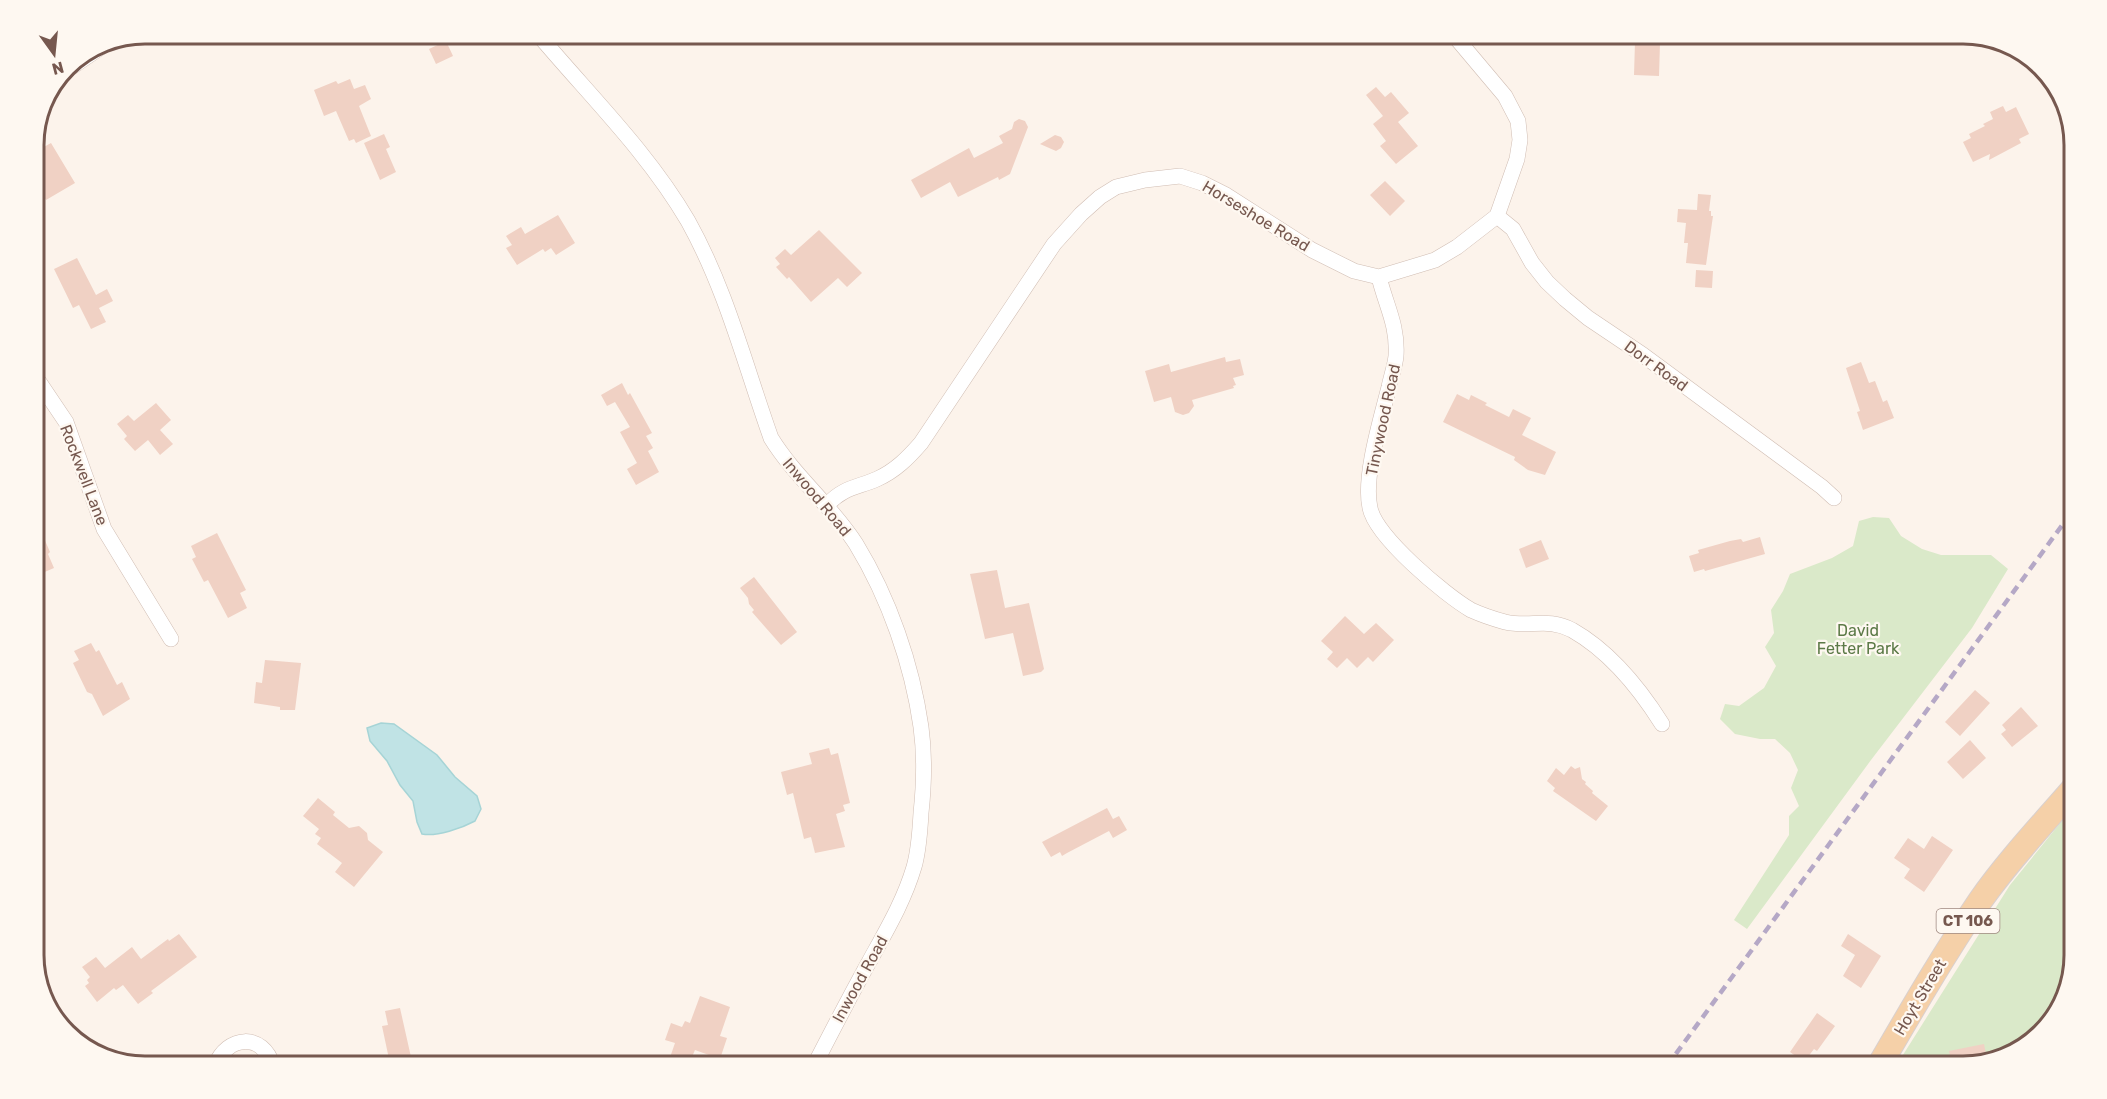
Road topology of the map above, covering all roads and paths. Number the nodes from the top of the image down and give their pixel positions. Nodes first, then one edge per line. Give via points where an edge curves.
1 (547, 44) edge
2 (1461, 44) edge
3 (1497, 216) junction
4 (1378, 277) junction
5 (44, 389) edge
6 (1834, 498) dead end
7 (827, 504) junction
8 (171, 639) dead end
9 (1662, 724) dead end
10 (2064, 800) edge
11 (221, 1056) edge
12 (270, 1056) edge
13 (819, 1056) edge
14 (1885, 1056) edge

1 - 7 street, Inwood Road via 621,128 683,214 703,249 729,313 771,438
2 - 3 street via 1504,96 1518,121 1517,159
3 - 4 street via 1435,260
3 - 6 street, Dorr Road via 1513,229 1547,282 1587,318 1643,355
4 - 7 street, Horseshoe Road via 1354,271 1312,250 1202,183 1180,176 1116,187 1081,214 1054,244 921,443 902,464 878,479 838,492
4 - 9 street, Tinywood Road via 1396,331 1396,358 1371,471 1369,501 1377,525 1436,584 1471,610 1523,625 1552,622 1600,650 1648,701
5 - 8 street, Rockwell Lane via 66,422 104,529
7 - 13 street, Inwood Road via 873,574 895,627 912,682 924,773 919,840 908,884
10 - 14 main road, Hoyt Street / CT 106 via 1980,901
11 - 12 street via 234,1044 252,1041 263,1046

